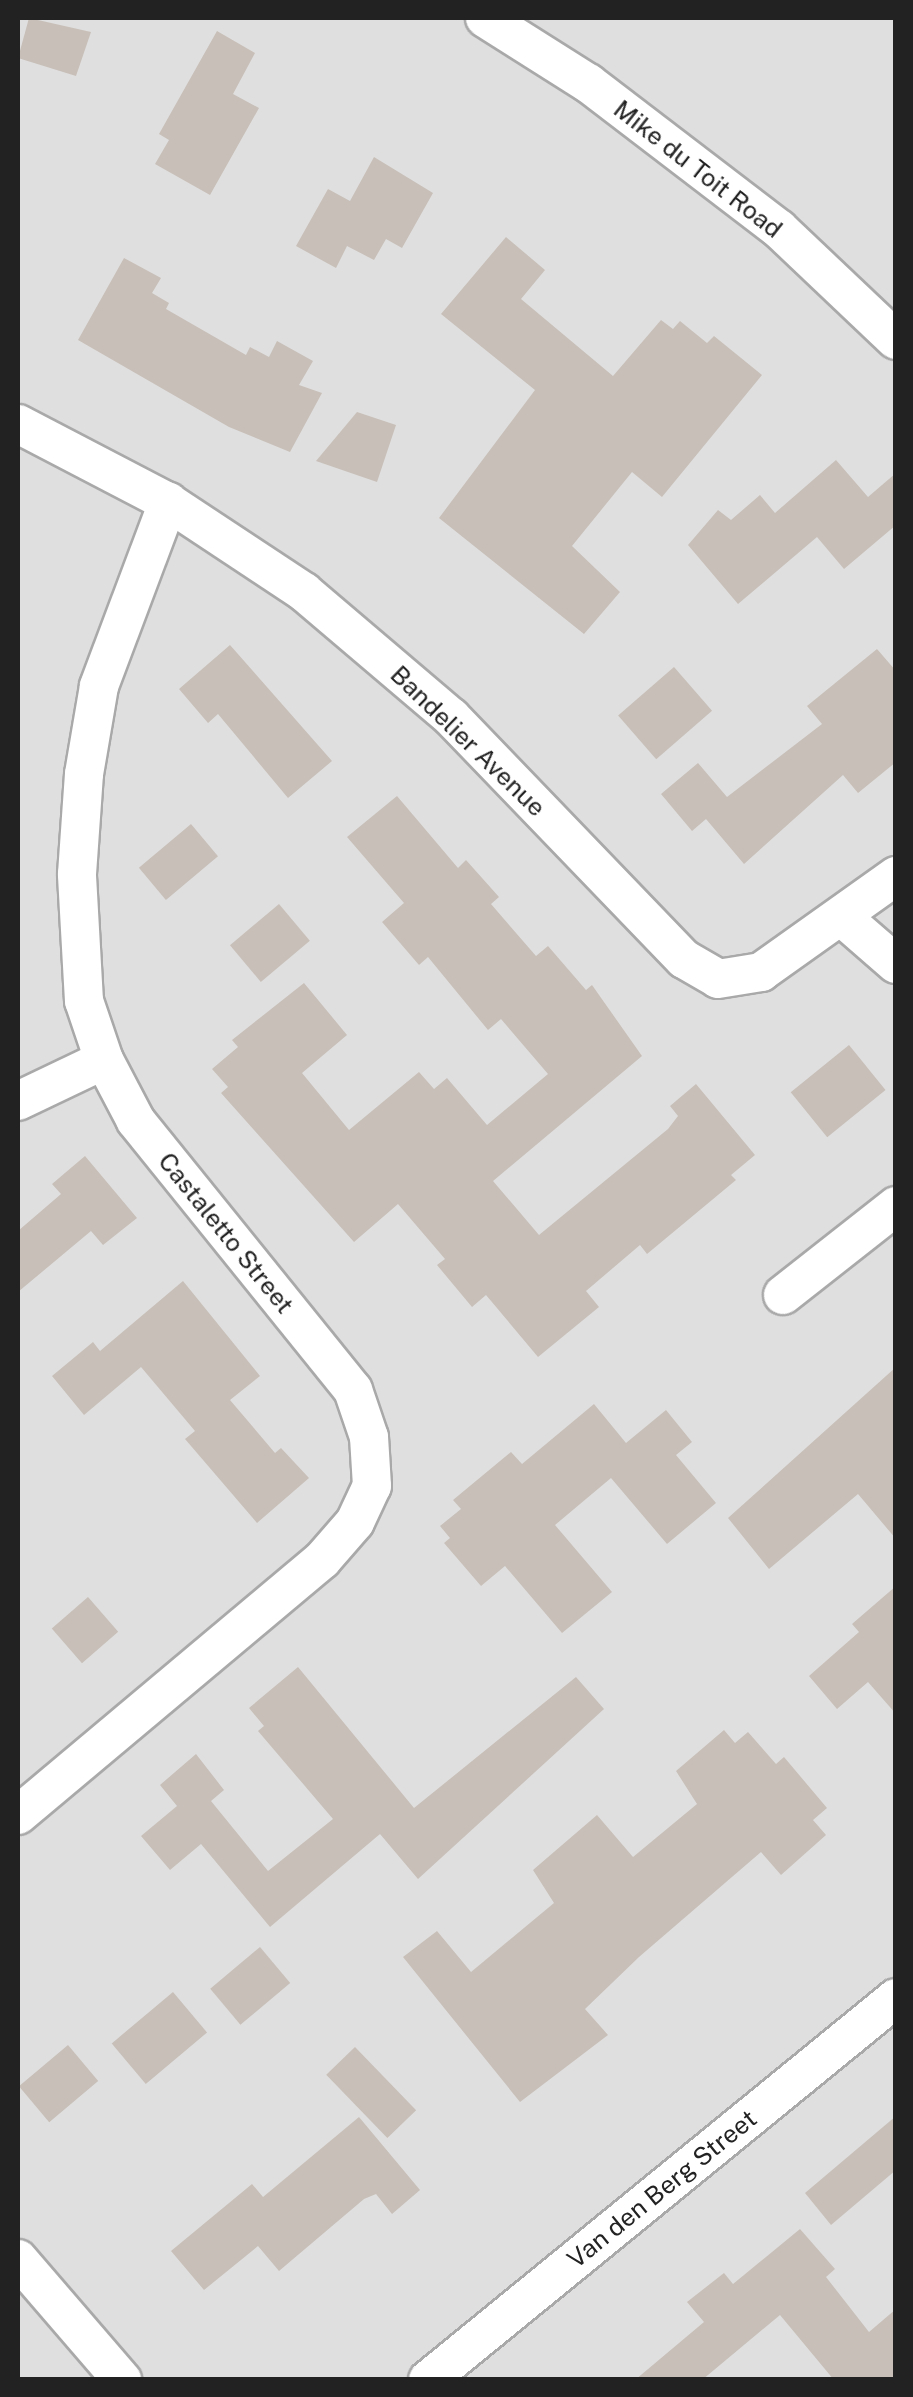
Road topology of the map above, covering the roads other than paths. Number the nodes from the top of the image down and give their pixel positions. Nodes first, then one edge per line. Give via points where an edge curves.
1 (485, 18) edge
2 (896, 340) edge
3 (18, 424) edge
4 (168, 502) junction
5 (896, 876) edge
6 (843, 918) junction
7 (896, 964) edge
8 (104, 1060) junction
9 (18, 1100) edge
10 (896, 1206) edge
11 (783, 1295) dead end
12 (18, 1816) edge
13 (896, 1998) edge
14 (18, 2258) edge
15 (122, 2380) edge
16 (428, 2380) edge

1 - 2 street, Mike du Toit Road via 588,83 778,229
3 - 4 street, Bandelier Avenue
4 - 6 street, Bandelier Avenue via 304,592 451,717 684,959 718,979 761,972
4 - 8 street, Castaletto Street via 100,686 84,774 77,874 84,1001
5 - 6 street, Bandelier Avenue
6 - 7 street
8 - 9 street
8 - 12 street, Castaletto Street via 136,1121 353,1390 370,1437 372,1486 355,1522 322,1560
10 - 11 street
13 - 16 street, Van den Berg Street
14 - 15 street

